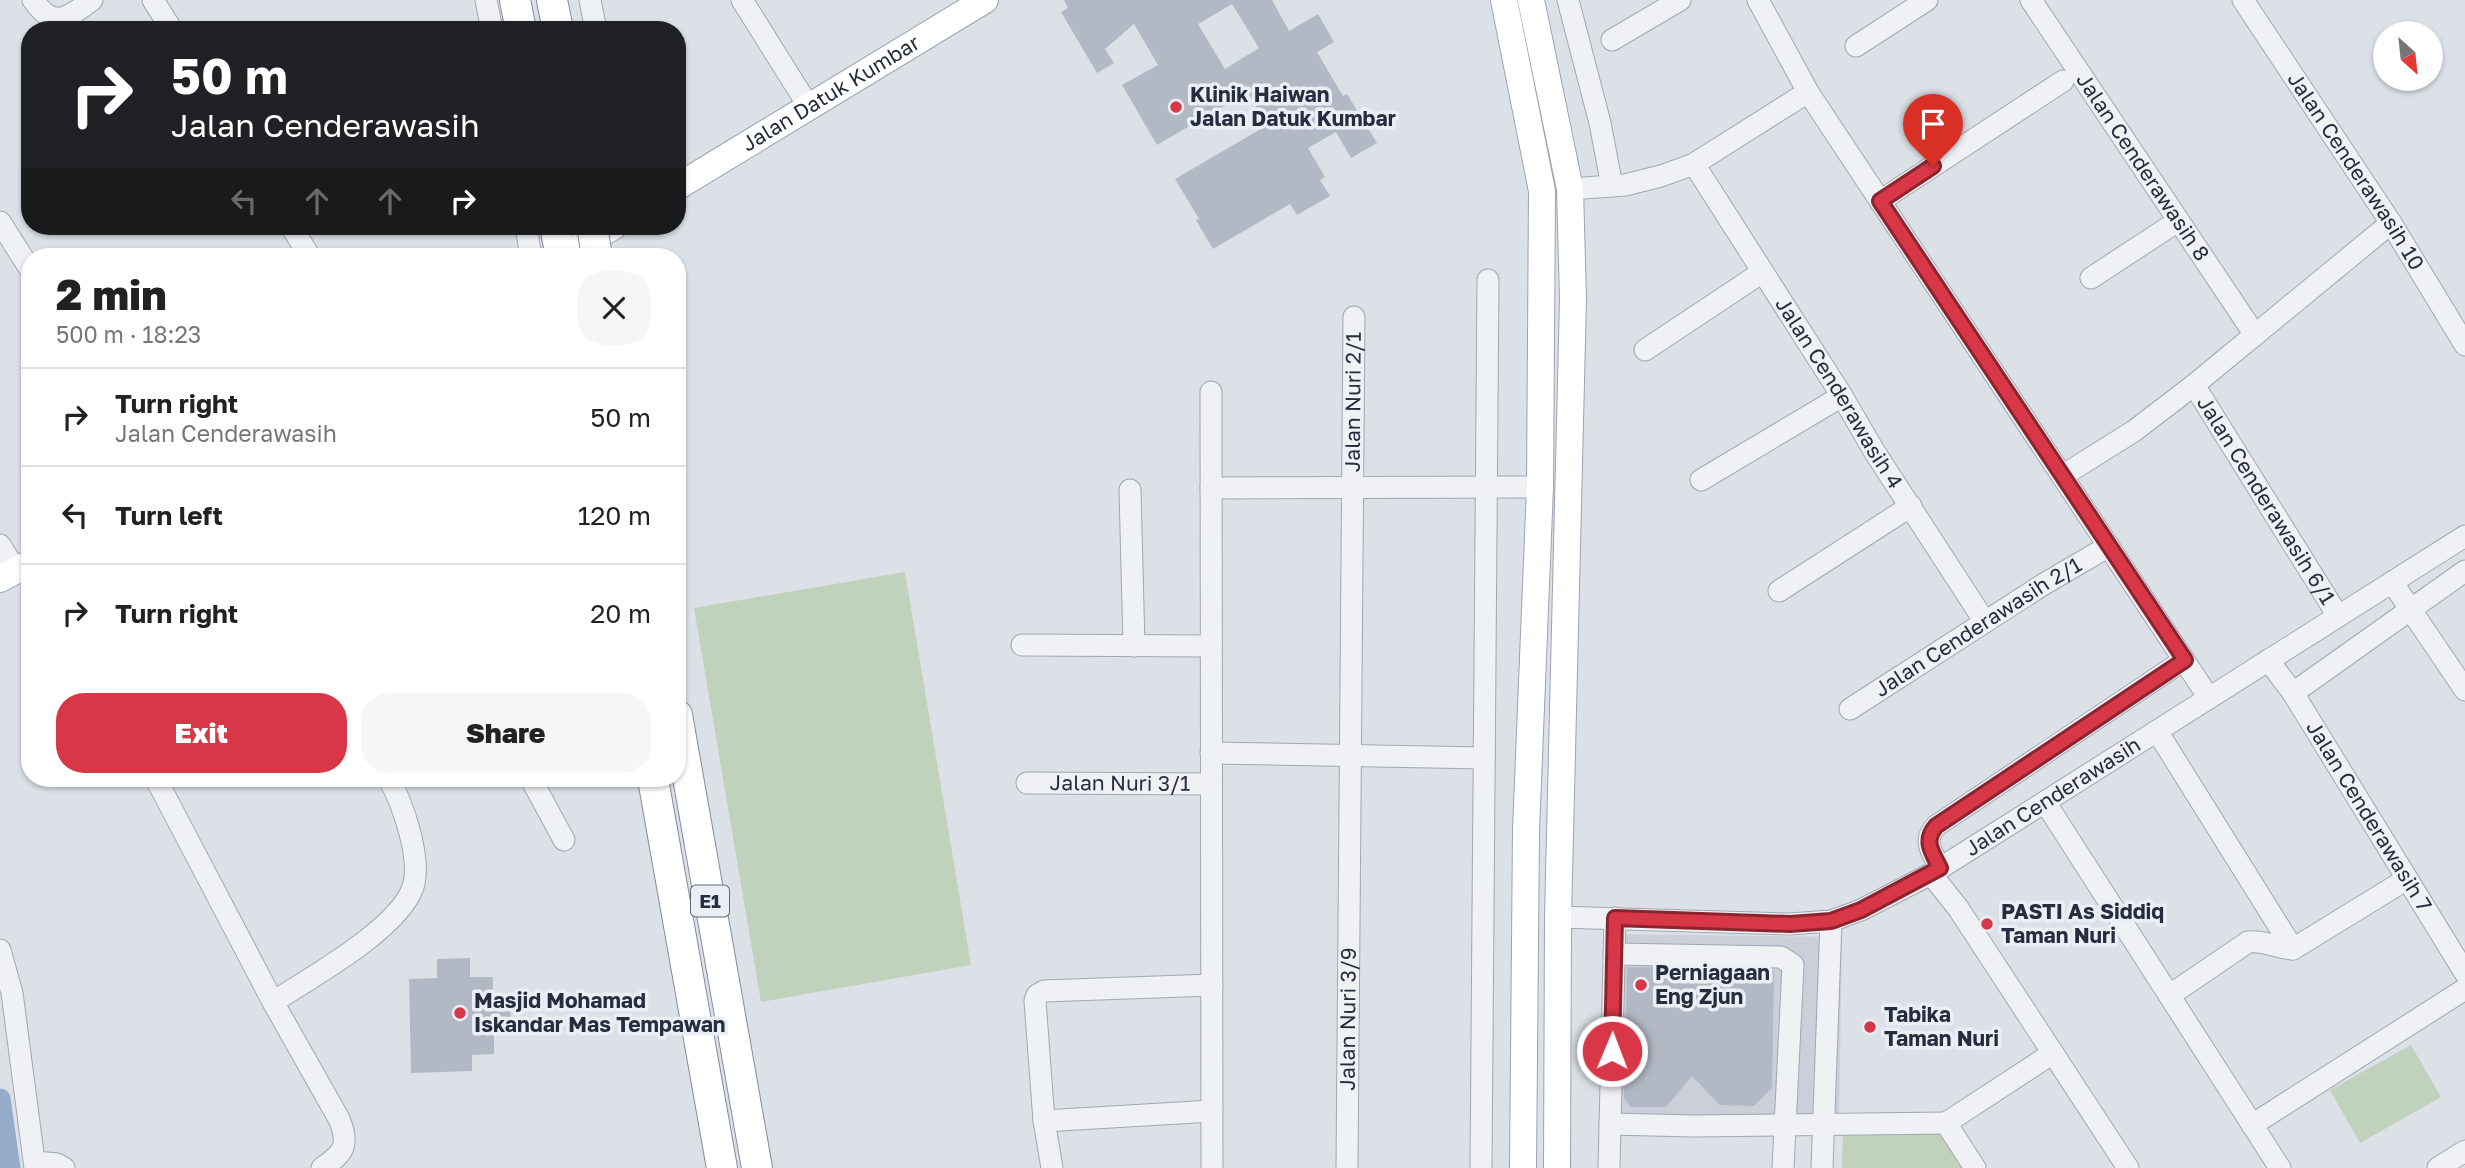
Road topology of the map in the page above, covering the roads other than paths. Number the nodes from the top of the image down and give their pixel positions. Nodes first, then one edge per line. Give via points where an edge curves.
1 (33, 0) edge
2 (92, 0) edge
3 (153, 0) edge
4 (486, 0) edge
5 (515, 0) edge
6 (552, 0) edge
7 (590, 0) edge
8 (742, 0) edge
9 (985, 0) edge
10 (1504, 0) edge
11 (1531, 0) edge
12 (1568, 0) edge
13 (1680, 0) edge
14 (1758, 0) edge
15 (1927, 0) edge
16 (2031, 0) edge
17 (2243, 0) edge
18 (166, 21) edge
19 (490, 21) edge
20 (519, 21) edge
21 (556, 21) edge
22 (594, 21) edge
23 (1612, 40) dead end
24 (1856, 46) dead end
25 (2063, 81) dead end
26 (1808, 92) junction
27 (809, 107) junction
28 (1694, 164) junction
29 (686, 182) edge
30 (1612, 186) junction
31 (1570, 189) junction
32 (1880, 201) junction
33 (2178, 221) junction
34 (0, 222) edge
35 (2391, 223) junction
36 (599, 235) edge
37 (576, 248) edge
38 (21, 255) edge
39 (1762, 273) junction
40 (2091, 278) dead end
41 (1488, 280) dead end
42 (1354, 317) dead end
43 (2255, 335) junction
44 (2465, 345) edge
45 (1645, 350) dead end
46 (2194, 385) junction
47 (1211, 392) dead end
48 (1842, 396) junction
49 (2062, 476) junction
50 (1701, 480) dead end
51 (1353, 487) junction
52 (1486, 487) junction
53 (1540, 487) junction
54 (1211, 488) junction
55 (1130, 490) dead end
56 (1911, 506) junction
57 (2465, 536) edge
58 (0, 545) edge
59 (2109, 546) junction
60 (15, 571) edge
61 (2465, 571) edge
62 (2392, 582) junction
63 (1779, 591) dead end
64 (2410, 610) junction
65 (2338, 616) junction
66 (1985, 622) junction
67 (1022, 645) dead end
68 (1134, 646) junction
69 (1211, 646) junction
70 (2185, 660) junction
71 (2269, 660) junction
72 (2465, 690) edge
73 (2293, 693) junction
74 (2209, 698) junction
75 (1850, 709) dead end
76 (2157, 731) junction
77 (1211, 753) junction
78 (1350, 755) junction
79 (1484, 758) junction
80 (686, 767) edge
81 (1027, 783) dead end
82 (1212, 784) junction
83 (160, 787) edge
84 (393, 787) edge
85 (535, 787) edge
86 (654, 787) edge
87 (2045, 802) junction
88 (564, 840) dead end
89 (1936, 871) junction
90 (2407, 879) junction
91 (1558, 917) junction
92 (1615, 918) junction
93 (1831, 921) junction
94 (2293, 949) junction
95 (0, 950) edge
96 (1614, 954) junction
97 (2465, 972) edge
98 (1794, 981) junction
99 (1829, 983) junction
100 (1212, 985) junction
101 (2465, 989) edge
102 (2170, 995) junction
103 (273, 1002) junction
104 (2053, 1053) junction
105 (1212, 1111) junction
106 (1044, 1121) junction
107 (1945, 1123) junction
108 (1610, 1124) junction
109 (1824, 1124) junction
110 (1786, 1125) junction
111 (2252, 1125) junction
112 (2465, 1151) edge
113 (35, 1165) edge
114 (64, 1168) edge
115 (322, 1168) edge
116 (722, 1168) edge
117 (757, 1168) edge
118 (1052, 1168) edge
119 (1212, 1168) edge
120 (1347, 1168) edge
121 (1481, 1168) edge
122 (1523, 1168) edge
123 (1557, 1168) edge
124 (1609, 1168) edge
125 (1783, 1168) edge
126 (1822, 1168) edge
127 (1975, 1168) edge
128 (2128, 1168) edge
129 (2280, 1168) edge
130 (2438, 1168) edge

1 - 2 street via 45,14 61,19
3 - 18 street
4 - 19 street
5 - 20 highway
6 - 21 highway
7 - 22 street
8 - 27 street
9 - 27 main road, Jalan Datuk Kumbar
10 - 53 main road via 1542,191
11 - 31 main road
12 - 30 street
13 - 23 street
14 - 26 street
15 - 24 street
16 - 33 street, Jalan Cenderawasih 8
17 - 35 street, Jalan Cenderawasih 10
25 - 32 street
26 - 28 street
26 - 32 street
27 - 29 main road, Jalan Datuk Kumbar
28 - 30 street
28 - 39 street, Jalan Cenderawasih 4
30 - 31 street
31 - 91 main road via 1573,299
32 - 49 street
33 - 40 street
33 - 43 street, Jalan Cenderawasih 8
34 - 38 street
35 - 43 street
35 - 44 street, Jalan Cenderawasih 10
36 - 37 main road
39 - 45 street
39 - 48 street, Jalan Cenderawasih 4
41 - 52 street
42 - 51 street, Jalan Nuri 2/1
43 - 46 street
46 - 49 street via 2134,431
46 - 65 street, Jalan Cenderawasih 6/1
47 - 54 street
48 - 50 street
48 - 56 street, Jalan Cenderawasih 4
49 - 59 street
51 - 52 street
51 - 54 street
51 - 78 street, Jalan Nuri 2/1
52 - 53 street
52 - 79 street
53 - 122 main road via 1526,830
54 - 69 street
55 - 68 street
56 - 63 street
56 - 66 street, Jalan Cenderawasih 4
57 - 62 street, Jalan Cenderawasih
58 - 60 street
59 - 66 street, Jalan Cenderawasih 2/1
59 - 70 street
61 - 64 street
62 - 64 street
62 - 65 street, Jalan Cenderawasih
64 - 72 street
64 - 73 street
65 - 71 street, Jalan Cenderawasih
66 - 75 street, Jalan Cenderawasih 2/1
67 - 68 street
68 - 69 street
69 - 77 street
70 - 74 street
70 - 89 street via 1936,826 1928,844
71 - 73 street, Jalan Cenderawasih 7
71 - 74 street, Jalan Cenderawasih
73 - 90 street, Jalan Cenderawasih 7
74 - 76 street, Jalan Cenderawasih
76 - 87 street, Jalan Cenderawasih
76 - 94 street
77 - 78 street
77 - 82 street
78 - 79 street
78 - 120 street, Jalan Nuri 3/9
79 - 121 street
80 - 117 highway, E1
81 - 82 street, Jalan Nuri 3/1
82 - 100 street
83 - 103 street
84 - 103 street via 402,806 415,866 413,886 404,904 347,953
85 - 88 street
86 - 116 highway, E1
87 - 89 street, Jalan Cenderawasih
87 - 102 street
89 - 93 street, Jalan Cenderawasih
89 - 104 street
90 - 94 street
90 - 97 street, Jalan Cenderawasih 7
91 - 92 street, Jalan Cenderawasih
91 - 123 main road
92 - 93 street, Jalan Cenderawasih via 1790,924
92 - 96 street
93 - 99 street
94 - 102 street via 2248,942
95 - 113 street via 12,993
96 - 98 street via 1781,957 1793,965
96 - 108 street
98 - 99 street
98 - 110 street
99 - 109 street
100 - 105 street
100 - 106 street via 1044,991 1037,995
101 - 111 street
102 - 111 street
103 - 115 street via 344,1132 345,1143 338,1157
104 - 107 street
104 - 128 street
105 - 106 street
105 - 119 street
106 - 118 street
107 - 109 street
107 - 127 street
108 - 110 street
108 - 124 street
109 - 110 street
109 - 126 street
110 - 125 street
111 - 129 street
112 - 130 street
113 - 114 street

